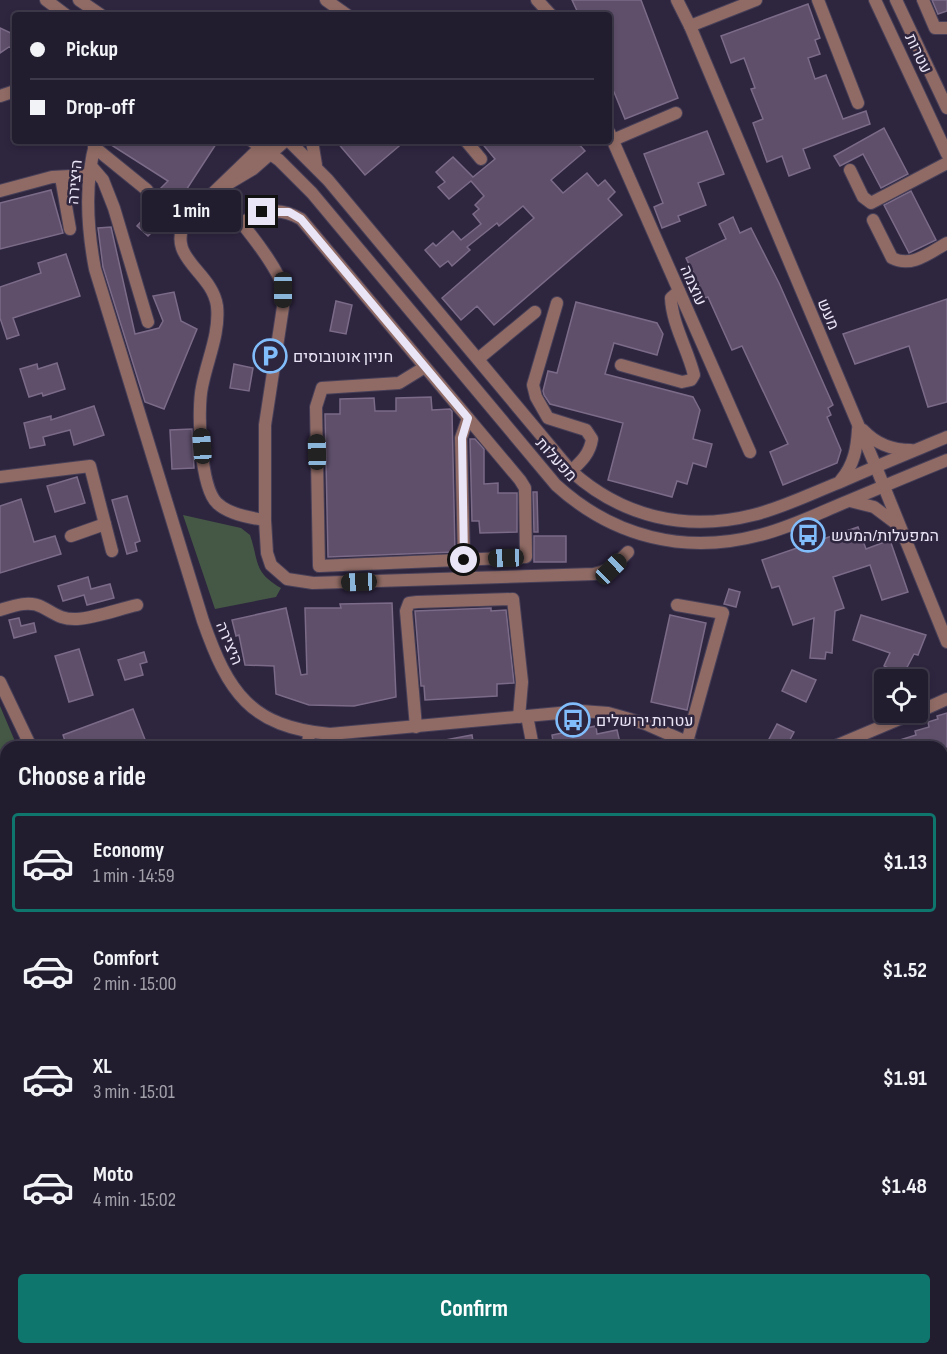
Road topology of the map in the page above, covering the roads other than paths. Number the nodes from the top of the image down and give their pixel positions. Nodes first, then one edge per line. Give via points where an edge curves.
1 (45, 0) edge
2 (79, 0) edge
3 (326, 0) edge
4 (537, 0) edge
5 (677, 0) edge
6 (756, 0) edge
7 (818, 0) edge
8 (876, 0) edge
9 (896, 0) edge
10 (923, 0) edge
11 (62, 12) edge
12 (97, 12) edge
13 (343, 12) edge
14 (548, 12) edge
15 (690, 26) junction
16 (943, 28) edge
17 (858, 103) dead end
18 (947, 108) edge
19 (676, 113) dead end
20 (612, 136) edge
21 (612, 138) edge
22 (95, 144) edge
23 (290, 144) edge
24 (312, 144) edge
25 (468, 144) edge
26 (263, 145) edge
27 (947, 154) edge
28 (481, 159) dead end
29 (947, 163) edge
30 (316, 166) junction
31 (90, 170) junction
32 (850, 170) dead end
33 (61, 177) junction
34 (147, 190) dead end
35 (0, 191) edge
36 (216, 191) junction
37 (873, 220) dead end
38 (241, 223) junction
39 (70, 229) dead end
40 (947, 243) edge
41 (679, 291) junction
42 (558, 303) dead end
43 (535, 312) dead end
44 (148, 322) dead end
45 (478, 359) junction
46 (621, 365) dead end
47 (425, 367) junction
48 (468, 418) junction
49 (858, 425) junction
50 (947, 437) edge
51 (918, 449) junction
52 (750, 452) dead end
53 (947, 460) edge
54 (876, 467) junction
55 (572, 471) junction
56 (0, 477) edge
57 (839, 482) junction
58 (884, 486) junction
59 (849, 501) junction
60 (265, 520) junction
61 (105, 524) junction
62 (900, 526) junction
63 (70, 536) dead end
64 (112, 551) dead end
65 (628, 552) dead end
66 (464, 560) junction
67 (676, 604) dead end
68 (137, 605) dead end
69 (0, 610) edge
70 (947, 642) edge
71 (0, 682) edge
72 (947, 699) edge
73 (928, 707) edge
74 (523, 717) junction
75 (891, 723) edge
76 (416, 727) junction
77 (309, 732) junction
78 (29, 741) edge
79 (308, 741) edge
80 (531, 741) edge
81 (683, 741) edge
82 (693, 741) edge
83 (847, 741) edge

1 - 11 street
2 - 12 street
3 - 13 street
4 - 14 street
5 - 15 street, מעש
6 - 15 street
7 - 17 street
8 - 27 street, עטרות
9 - 18 street, עטרות
10 - 16 street via 933,25
15 - 49 street, מעש
19 - 20 street
21 - 41 street, עוצמה
22 - 31 street, היצירה
22 - 34 street
23 - 30 street, מפעלות
24 - 30 street
25 - 28 street
26 - 36 street via 246,173
26 - 59 street, מפעלות via 312,193 556,485 595,516 652,537 686,542 732,541 767,533
29 - 32 street via 871,203 863,197
30 - 45 street, מפעלות
31 - 33 street
31 - 44 street via 103,180 114,208
31 - 77 street, היצירה via 88,216 95,269 214,653 237,692 254,709 271,720
33 - 35 street
33 - 39 street
36 - 38 street
36 - 60 street via 187,218 179,237 183,252 212,289 218,311 202,387 203,465 216,503
37 - 40 street via 892,258 899,262 911,262
38 - 47 street via 262,212 275,211 289,212 301,219
38 - 60 street via 278,275 283,290 265,425
41 - 46 street via 671,298 672,308 694,375 691,380 682,382
41 - 52 street, עוצמה
42 - 55 street via 533,385 548,418 586,430 592,439 591,449
43 - 45 street
45 - 55 street, מפעלות
47 - 48 street
47 - 66 street via 399,383 322,388 316,407 319,566
48 - 66 street via 462,438
48 - 66 street via 525,488 526,558
49 - 51 street via 884,446
49 - 54 street, מעש
49 - 57 street via 854,457
50 - 51 street, מפעלות
51 - 54 street, מפעלות
53 - 58 street, מפעלות
54 - 57 street, מפעלות
54 - 58 street, מעש
55 - 57 street, מפעלות via 625,508 687,521 753,516
56 - 61 street via 90,466
58 - 59 street, מפעלות
58 - 62 street, מעש
59 - 62 street via 874,507
60 - 65 street via 271,566 287,579 312,584 594,574 611,569
61 - 63 street
61 - 64 street
62 - 70 street, מעש
67 - 82 street via 723,613
68 - 69 street via 77,619 52,615 41,606 29,604
71 - 78 street
72 - 73 street
74 - 76 street, היצירה
74 - 76 street via 513,599 417,602 410,603 406,611
74 - 80 street
74 - 81 street, היצירה via 581,711 608,713
75 - 83 street
76 - 77 street, היצירה via 354,733
77 - 79 street

